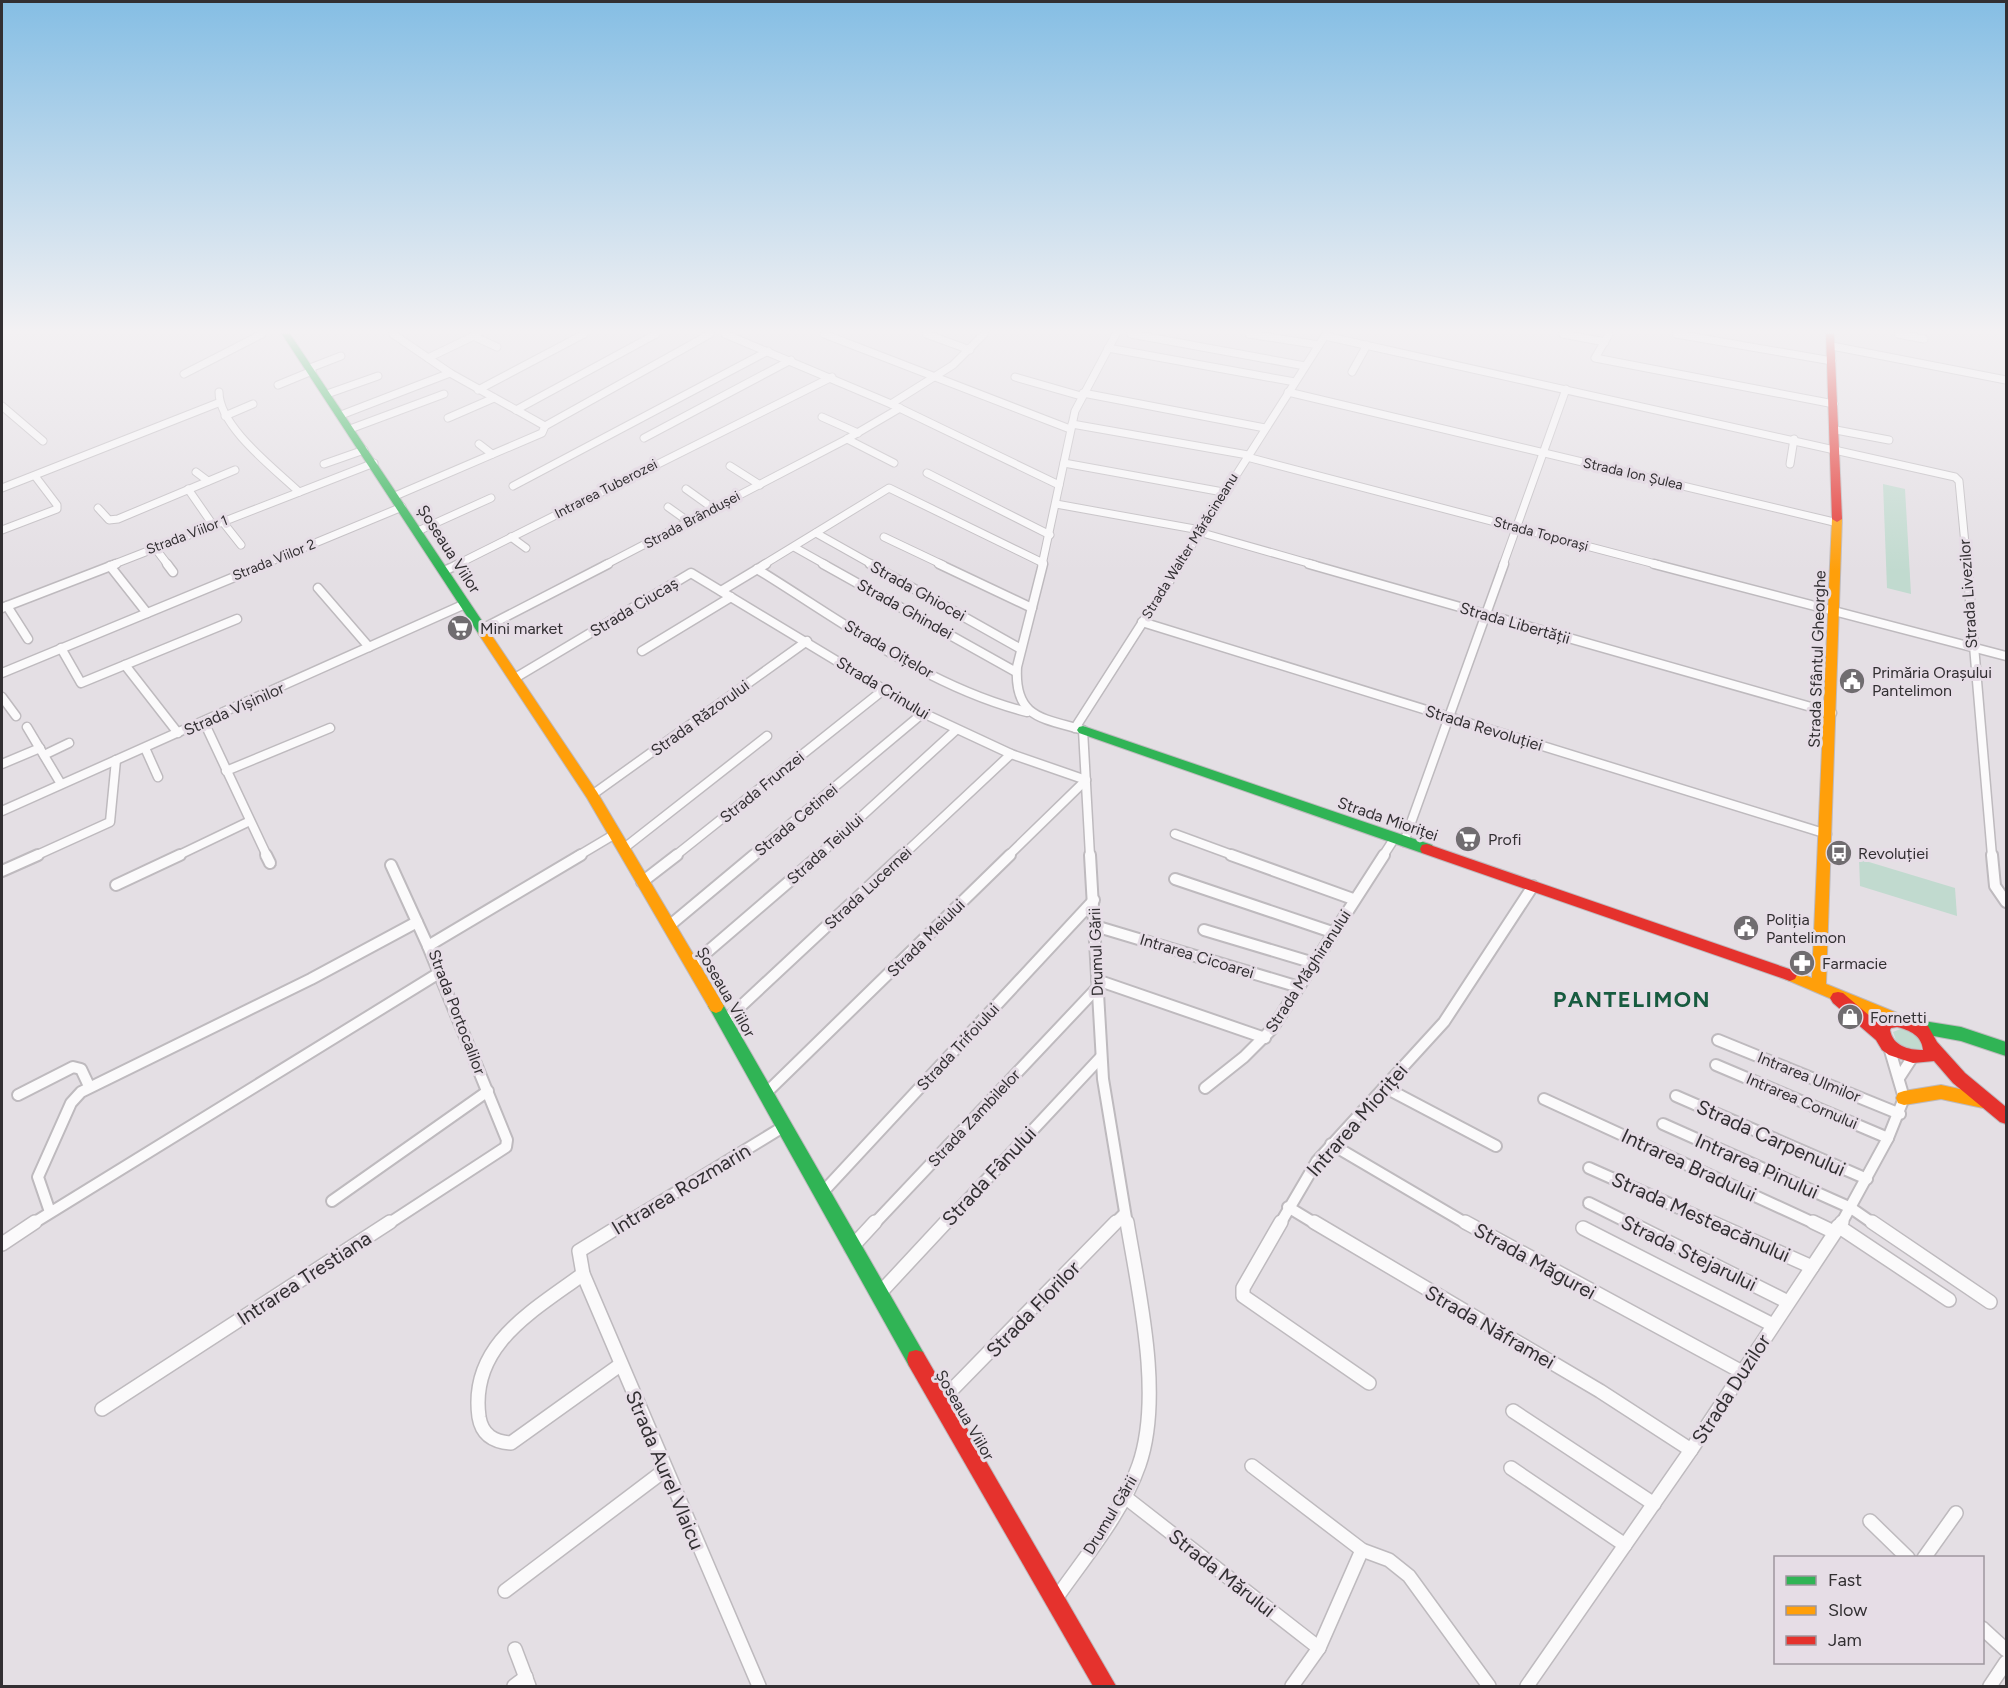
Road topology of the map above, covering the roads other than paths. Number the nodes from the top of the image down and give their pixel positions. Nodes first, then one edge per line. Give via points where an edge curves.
1 (10, 413) edge
2 (193, 413) edge
3 (223, 413) edge
4 (233, 413) edge
5 (347, 413) edge
6 (394, 413) edge
7 (460, 413) edge
8 (521, 413) edge
9 (569, 413) edge
10 (651, 413) edge
11 (692, 413) edge
12 (760, 413) edge
13 (892, 413) edge
14 (910, 413) edge
15 (1031, 413) edge
16 (1076, 413) edge
17 (1181, 413) edge
18 (1275, 413) edge
19 (1375, 413) edge
20 (1557, 413) edge
21 (1672, 413) edge
22 (1835, 413) edge
23 (341, 415) joint
24 (225, 416) junction
25 (822, 417) dead end
26 (448, 418) dead end
27 (545, 426) junction
28 (1071, 427) junction
29 (1265, 428) junction
30 (350, 429) junction
31 (1836, 430) junction
32 (858, 433) junction
33 (644, 438) dead end
34 (847, 439) junction
35 (1794, 440) junction
36 (43, 441) dead end
37 (1889, 441) dead end
38 (480, 444) dead end
39 (1837, 449) junction
40 (364, 450) junction
41 (1543, 453) junction
42 (492, 454) junction
43 (1247, 456) junction
44 (894, 463) dead end
45 (1064, 463) junction
46 (324, 464) dead end
47 (374, 464) junction
48 (1790, 464) dead end
49 (730, 466) dead end
50 (235, 470) dead end
51 (196, 472) dead end
52 (927, 473) dead end
53 (35, 476) junction
54 (208, 481) junction
55 (1059, 484) junction
56 (760, 485) junction
57 (513, 486) dead end
58 (2, 488) edge
59 (188, 489) junction
60 (686, 489) dead end
61 (300, 492) junction
62 (1223, 492) junction
63 (491, 498) dead end
64 (398, 501) junction
65 (1056, 504) junction
66 (668, 507) dead end
67 (98, 508) dead end
68 (714, 509) junction
69 (222, 521) junction
70 (689, 522) junction
71 (1838, 523) junction
72 (213, 525) junction
73 (1516, 527) junction
74 (2, 530) edge
75 (418, 531) junction
76 (1199, 531) junction
77 (816, 533) junction
78 (1050, 535) junction
79 (511, 537) junction
80 (884, 537) dead end
81 (241, 545) dead end
82 (794, 547) junction
83 (155, 548) junction
84 (526, 548) dead end
85 (1043, 563) junction
86 (110, 566) junction
87 (757, 570) junction
88 (444, 571) junction
89 (173, 572) dead end
90 (691, 573) joint
91 (318, 588) dead end
92 (722, 591) junction
93 (731, 597) junction
94 (465, 604) junction
95 (4, 607) edge
96 (1032, 608) junction
97 (1835, 611) junction
98 (147, 613) junction
99 (1485, 614) junction
100 (237, 618) dead end
101 (1142, 622) junction
102 (482, 629) junction
103 (28, 639) dead end
104 (807, 641) junction
105 (369, 647) junction
106 (61, 648) junction
107 (1972, 648) junction
108 (1021, 649) junction
109 (642, 651) dead end
110 (2007, 656) edge
111 (125, 665) junction
112 (1016, 672) junction
113 (2, 673) edge
114 (515, 678) junction
115 (882, 691) junction
116 (2, 697) edge
117 (1027, 712) junction
118 (923, 713) junction
119 (1832, 714) junction
120 (16, 716) dead end
121 (1449, 717) junction
122 (204, 722) junction
123 (27, 727) dead end
124 (330, 728) dead end
125 (1079, 729) junction
126 (956, 730) junction
127 (178, 733) junction
128 (767, 736) dead end
129 (69, 743) dead end
130 (145, 748) junction
131 (42, 751) junction
132 (1011, 754) junction
133 (117, 760) junction
134 (2, 764) edge
135 (226, 771) junction
136 (158, 777) dead end
137 (1086, 780) junction
138 (61, 784) junction
139 (592, 795) junction
140 (2, 811) edge
141 (250, 821) junction
142 (615, 834) junction
143 (1175, 834) dead end
144 (1827, 834) junction
145 (1399, 841) junction
146 (623, 849) junction
147 (270, 863) dead end
148 (391, 865) dead end
149 (2, 871) edge
150 (1175, 879) dead end
151 (642, 882) junction
152 (116, 885) dead end
153 (1533, 886) junction
154 (1353, 899) junction
155 (1094, 900) junction
156 (2007, 902) edge
157 (417, 922) junction
158 (669, 926) junction
159 (1095, 926) junction
160 (1204, 930) dead end
161 (1332, 932) junction
162 (428, 946) junction
163 (1314, 963) junction
164 (692, 965) junction
165 (439, 973) junction
166 (1097, 984) junction
167 (1819, 985) junction
168 (1299, 987) junction
169 (1897, 1020) junction
170 (725, 1021) junction
171 (1917, 1027) junction
172 (1961, 1034) junction
173 (1265, 1038) junction
174 (1718, 1040) dead end
175 (1886, 1040) junction
176 (1931, 1044) junction
177 (2007, 1049) edge
178 (1101, 1057) junction
179 (1917, 1059) junction
180 (1716, 1065) dead end
181 (1899, 1078) junction
182 (1959, 1078) junction
183 (89, 1086) junction
184 (1384, 1087) junction
185 (1205, 1088) dead end
186 (488, 1091) junction
187 (765, 1094) junction
188 (18, 1095) dead end
189 (1676, 1096) dead end
190 (1905, 1098) junction
191 (1544, 1099) dead end
192 (1993, 1105) junction
193 (1900, 1114) junction
194 (2007, 1117) edge
195 (1663, 1124) dead end
196 (783, 1127) junction
197 (1888, 1138) junction
198 (1331, 1144) junction
199 (1496, 1146) dead end
200 (506, 1147) joint
201 (1589, 1168) dead end
202 (1867, 1179) junction
203 (821, 1194) junction
204 (332, 1201) dead end
205 (1588, 1203) dead end
206 (1288, 1207) junction
207 (1851, 1208) junction
208 (50, 1212) junction
209 (1124, 1214) junction
210 (1583, 1228) dead end
211 (1836, 1229) junction
212 (2, 1244) edge
213 (851, 1248) junction
214 (579, 1251) joint
215 (1812, 1267) junction
216 (583, 1274) junction
217 (878, 1296) junction
218 (1949, 1300) dead end
219 (1788, 1302) junction
220 (1990, 1302) dead end
221 (1773, 1325) junction
222 (620, 1365) junction
223 (1742, 1372) junction
224 (1369, 1383) dead end
225 (939, 1403) junction
226 (102, 1410) dead end
227 (1513, 1411) dead end
228 (1691, 1450) junction
229 (1252, 1466) dead end
230 (1511, 1468) dead end
231 (665, 1470) junction
232 (1125, 1497) junction
233 (1654, 1504) junction
234 (1956, 1513) dead end
235 (1870, 1521) dead end
236 (1625, 1545) junction
237 (1362, 1550) junction
238 (1907, 1556) edge
239 (1925, 1556) edge
240 (505, 1592) dead end
241 (1055, 1601) junction
242 (1984, 1629) edge
243 (1319, 1648) junction
244 (515, 1649) dead end
245 (2007, 1650) edge
246 (2007, 1662) edge
247 (527, 1682) edge
248 (514, 1686) edge
249 (759, 1686) edge
250 (1105, 1686) edge
251 (1292, 1686) edge
252 (1489, 1686) edge
253 (1527, 1686) edge
254 (1990, 1686) edge

1 - 36 street
2 - 53 street
3 - 24 street
4 - 24 street
5 - 23 street
6 - 30 street
7 - 26 street
8 - 27 street
9 - 27 street
10 - 57 street
11 - 33 street
12 - 79 street, Intrarea Tuberozei
13 - 32 street, Strada Brândușei
14 - 55 street
15 - 28 street, Strada Toporași
16 - 28 street
17 - 29 street
18 - 29 street, Strada Walter Mărăcineanu
19 - 41 street, Strada Ion Șulea
20 - 41 street, Strada Măghiranului
21 - 35 street
22 - 31 street, Strada Sfântul Gheorghe
23 - 30 street, Șoseaua Viilor
24 - 61 street via 244,440
25 - 32 street
27 - 42 street, Strada Viilor 2 via 543,433
28 - 43 street, Strada Toporași
28 - 45 street
29 - 43 street, Strada Walter Mărăcineanu
30 - 40 street, Șoseaua Viilor
31 - 37 street
31 - 39 street, Strada Sfântul Gheorghe
32 - 34 street, Strada Brândușei
34 - 44 street
34 - 56 street, Strada Brândușei
35 - 39 street
35 - 48 street
38 - 42 street
39 - 71 street, Strada Sfântul Gheorghe
39 - 107 street, Strada Livezilor via 1958,479
40 - 46 street
40 - 47 street, Șoseaua Viilor
41 - 71 street, Strada Ion Șulea
41 - 73 street, Strada Măghiranului
42 - 64 street, Strada Viilor 2
43 - 62 street, Strada Walter Mărăcineanu
43 - 73 street, Strada Toporași
45 - 55 street
45 - 62 street
47 - 61 street, Strada Viilor 1
47 - 64 street, Șoseaua Viilor
49 - 56 street
50 - 54 street
51 - 54 street
52 - 78 street
53 - 58 street
53 - 74 street via 58,507
54 - 59 street
55 - 65 street
56 - 68 street, Strada Brândușei
59 - 67 street via 113,520
59 - 72 street
60 - 68 street
61 - 69 street, Strada Viilor 1
62 - 76 street, Strada Walter Mărăcineanu
63 - 75 street
64 - 75 street, Șoseaua Viilor
64 - 98 street, Strada Viilor 2
65 - 76 street, Strada Libertății
65 - 78 street
66 - 70 street
68 - 70 street, Strada Brândușei
69 - 72 street, Strada Viilor 1
69 - 81 street, Strada Viilor 2
70 - 102 street, Strada Brândușei
71 - 97 street, Strada Sfântul Gheorghe
72 - 83 street, Strada Viilor 1
73 - 97 street, Strada Toporași
73 - 99 street, Strada Măghiranului
75 - 88 street, Șoseaua Viilor
76 - 99 street, Strada Libertății
76 - 101 street, Strada Walter Mărăcineanu
77 - 82 street
77 - 85 street via 889,488
77 - 108 street, Strada Ghiocei
78 - 85 street
79 - 84 street
79 - 88 street, Intrarea Tuberozei
80 - 96 street
82 - 87 street
82 - 112 street, Strada Ghindei
83 - 86 street, Strada Viilor 1
83 - 89 street
85 - 96 street
86 - 95 street, Strada Viilor 1
86 - 98 street via 134,597 141,600
87 - 92 street
87 - 117 street, Strada Oițelor via 914,666 992,704
88 - 94 street, Șoseaua Viilor
90 - 92 street, Strada Crinului
90 - 114 street, Strada Ciucaș
91 - 105 street
92 - 93 street, Strada Crinului
93 - 104 street, Strada Crinului
93 - 109 street
94 - 102 street, Șoseaua Viilor
94 - 105 street, Strada Vișinilor
95 - 103 street
96 - 108 street
97 - 107 street, Strada Toporași
97 - 119 street, Strada Sfântul Gheorghe
98 - 106 street, Strada Viilor 2
99 - 119 street, Strada Libertății
99 - 121 street, Strada Măghiranului
100 - 111 street
101 - 121 street, Strada Revoluției
101 - 125 street, Strada Walter Mărăcineanu
102 - 114 street, Șoseaua Viilor
104 - 115 street, Strada Crinului
104 - 139 street, Strada Răzorului
105 - 122 street, Strada Vișinilor
106 - 111 street via 81,683
106 - 113 street, Strada Viilor 2
107 - 110 street, Strada Toporași
107 - 156 street, Strada Livezilor via 1995,886
108 - 112 street
111 - 127 street
112 - 117 street via 1018,699
114 - 139 street, Șoseaua Viilor
115 - 118 street, Strada Crinului
115 - 151 street, Strada Frunzei
116 - 120 street
117 - 125 street
118 - 126 street, Strada Crinului
118 - 158 street, Strada Cetinei
119 - 144 street, Strada Sfântul Gheorghe
121 - 144 street, Strada Revoluției
121 - 145 street, Strada Măghiranului
122 - 127 street, Strada Vișinilor
122 - 135 street
123 - 131 street
124 - 135 street
125 - 137 street, Drumul Gării
125 - 145 street, Strada Mioriței
126 - 132 street, Strada Crinului
126 - 164 street, Strada Teiului
127 - 130 street, Strada Vișinilor
128 - 146 street
129 - 131 street
130 - 133 street, Strada Vișinilor
130 - 136 street
131 - 134 street
131 - 138 street
132 - 137 street, Strada Crinului
132 - 170 street, Strada Lucernei
133 - 138 street, Strada Vișinilor
133 - 149 street via 110,822
135 - 141 street
137 - 155 street, Drumul Gării
137 - 187 street, Strada Meiului
138 - 140 street, Strada Vișinilor
139 - 142 street, Șoseaua Viilor
141 - 147 street
141 - 152 street
142 - 146 street, Șoseaua Viilor
142 - 162 street, Strada Portocalilor
143 - 154 street
144 - 167 street, Strada Sfântul Gheorghe
145 - 153 street, Strada Mioriței
145 - 154 street, Strada Măghiranului
146 - 151 street, Șoseaua Viilor
148 - 157 street
150 - 161 street
151 - 158 street, Șoseaua Viilor
153 - 167 street, Strada Mioriței
153 - 184 street, Intrarea Mioriței via 1453,1009
154 - 161 street, Strada Măghiranului
155 - 159 street, Drumul Gării
155 - 203 street, Strada Trifoiului
157 - 162 street
157 - 183 street via 311,979
158 - 164 street, Șoseaua Viilor
159 - 166 street, Drumul Gării
159 - 168 street, Intrarea Cicoarei
160 - 163 street
161 - 163 street, Strada Măghiranului
162 - 165 street, Strada Portocalilor
163 - 168 street, Strada Măghiranului
164 - 170 street, Șoseaua Viilor
165 - 186 street, Strada Portocalilor
165 - 208 street
166 - 173 street
166 - 178 street, Drumul Gării
166 - 213 street, Strada Zambilelor
167 - 169 street, Strada Mioriței
167 - 175 street, Strada Mioriței
168 - 173 street, Strada Măghiranului
169 - 171 street, Strada Mioriței
169 - 175 street via 1883,1026
170 - 187 street, Șoseaua Viilor
171 - 172 street
171 - 176 street
172 - 176 street
172 - 177 street
173 - 185 street, Strada Măghiranului
174 - 193 street, Intrarea Ulmilor
175 - 179 street, Strada Mioriței via 1899,1053
175 - 181 street
176 - 179 street via 1930,1055
176 - 182 street
178 - 209 street, Drumul Gării
178 - 217 street, Strada Fânului
179 - 181 street
179 - 182 street, Strada Mioriței
180 - 197 street, Intrarea Cornului
181 - 190 street
182 - 192 street
183 - 188 street via 81,1069 73,1067
183 - 208 street via 71,1103 40,1169 39,1184
184 - 198 street, Intrarea Mioriței
184 - 199 street
186 - 200 street, Strada Portocalilor via 507,1140
186 - 204 street
187 - 196 street, Șoseaua Viilor
189 - 202 street, Strada Carpenului
190 - 192 street via 1948,1092
190 - 193 street, Strada Duzilor
191 - 211 street, Intrarea Bradului
192 - 194 street
193 - 197 street, Strada Duzilor
195 - 207 street, Intrarea Pinului
196 - 203 street, Șoseaua Viilor
196 - 214 street, Intrarea Rozmarin
197 - 202 street, Strada Duzilor
198 - 206 street, Intrarea Mioriței
198 - 223 street, Strada Măgurei via 1488,1236
200 - 226 street, Intrarea Trestiana
201 - 215 street, Strada Mesteacănului
202 - 207 street, Strada Duzilor
203 - 213 street, Șoseaua Viilor
205 - 219 street, Strada Stejarului
206 - 224 street, Intrarea Mioriței via 1243,1288 1243,1296
206 - 228 street, Strada Năframei via 1600,1391
207 - 211 street, Strada Duzilor
207 - 220 street, Intrarea Pinului
208 - 212 street
209 - 225 street, Strada Florilor
209 - 232 street, Drumul Gării via 1145,1336 1150,1401 1148,1434
210 - 221 street
211 - 215 street, Strada Duzilor
211 - 218 street, Intrarea Bradului
213 - 217 street, Șoseaua Viilor
214 - 216 street, Strada Aurel Vlaicu
215 - 219 street, Strada Duzilor
216 - 222 street, Strada Aurel Vlaicu
216 - 222 street via 500,1339 482,1365 478,1390 481,1423 489,1438 497,1443 511,1443
217 - 225 street, Șoseaua Viilor
219 - 221 street, Strada Duzilor
221 - 223 street, Strada Duzilor
222 - 231 street, Strada Aurel Vlaicu
223 - 228 street, Strada Duzilor
225 - 241 street, Șoseaua Viilor
227 - 233 street
228 - 233 street, Strada Duzilor
229 - 237 street
230 - 236 street
231 - 240 street
231 - 249 street, Strada Aurel Vlaicu
232 - 241 street, Drumul Gării
232 - 243 street, Strada Mărului
233 - 236 street, Strada Duzilor
234 - 239 street
235 - 238 street
236 - 253 street, Strada Duzilor
237 - 243 street
237 - 252 street via 1389,1560 1409,1576
241 - 250 street, Șoseaua Viilor
242 - 245 street
243 - 251 street
244 - 247 street
246 - 254 street
247 - 248 street

